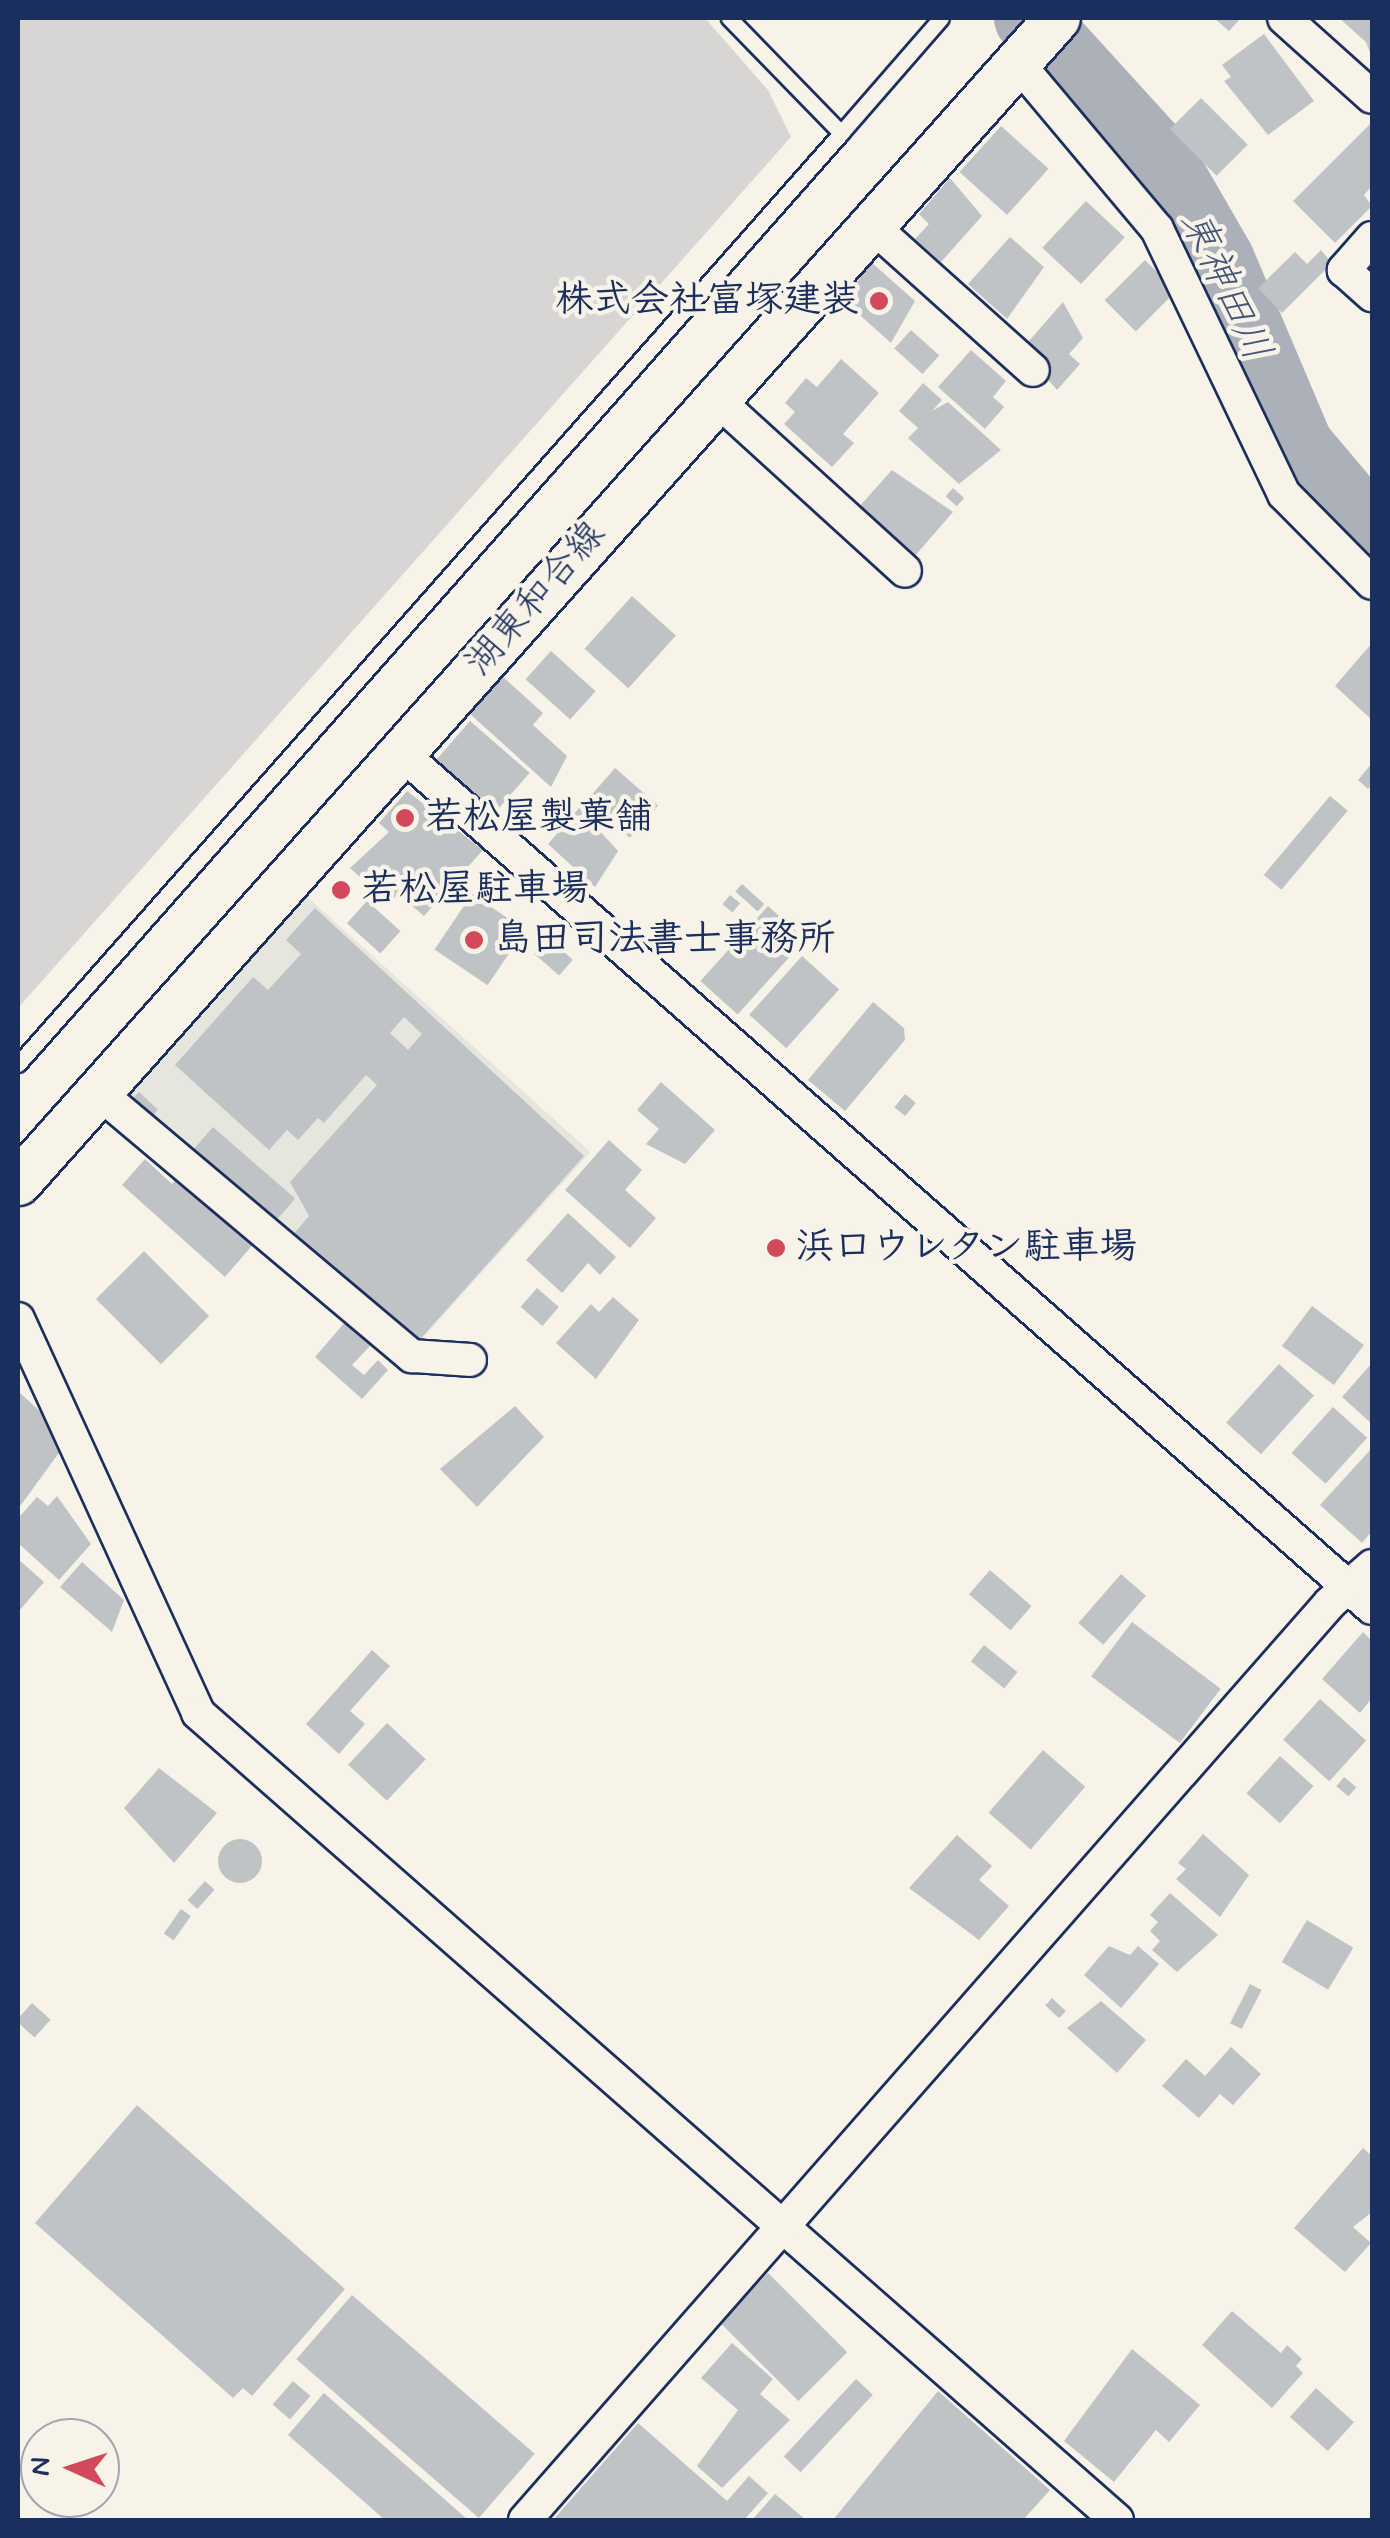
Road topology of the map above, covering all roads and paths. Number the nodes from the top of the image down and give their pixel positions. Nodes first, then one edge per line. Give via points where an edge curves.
1 (729, 18) edge
2 (942, 18) edge
3 (1056, 18) edge
4 (1284, 18) edge
5 (1020, 56) junction
6 (1372, 96) edge
7 (841, 132) junction
8 (869, 223) junction
9 (1372, 238) edge
10 (1372, 295) edge
11 (1034, 370) dead end
12 (714, 397) junction
13 (905, 571) dead end
14 (1372, 583) edge
15 (400, 752) junction
16 (18, 1064) edge
17 (96, 1091) junction
18 (18, 1182) edge
19 (18, 1319) edge
20 (470, 1360) dead end
21 (1365, 1587) edge
22 (783, 2226) junction
23 (525, 2520) edge
24 (1116, 2520) edge

1 - 7 lane
2 - 7 lane
3 - 5 main road, 湖東和合線
4 - 6 street
5 - 8 main road, 湖東和合線
5 - 14 street via 1157,229 1284,494
7 - 16 lane
8 - 11 street
8 - 12 main road, 湖東和合線
9 - 10 street via 1344,270
12 - 13 street
12 - 15 main road, 湖東和合線
15 - 17 main road, 湖東和合線
15 - 21 street
17 - 18 main road, 湖東和合線
17 - 20 street via 412,1356
19 - 22 street via 198,1713
21 - 22 street
22 - 23 street
22 - 24 street

